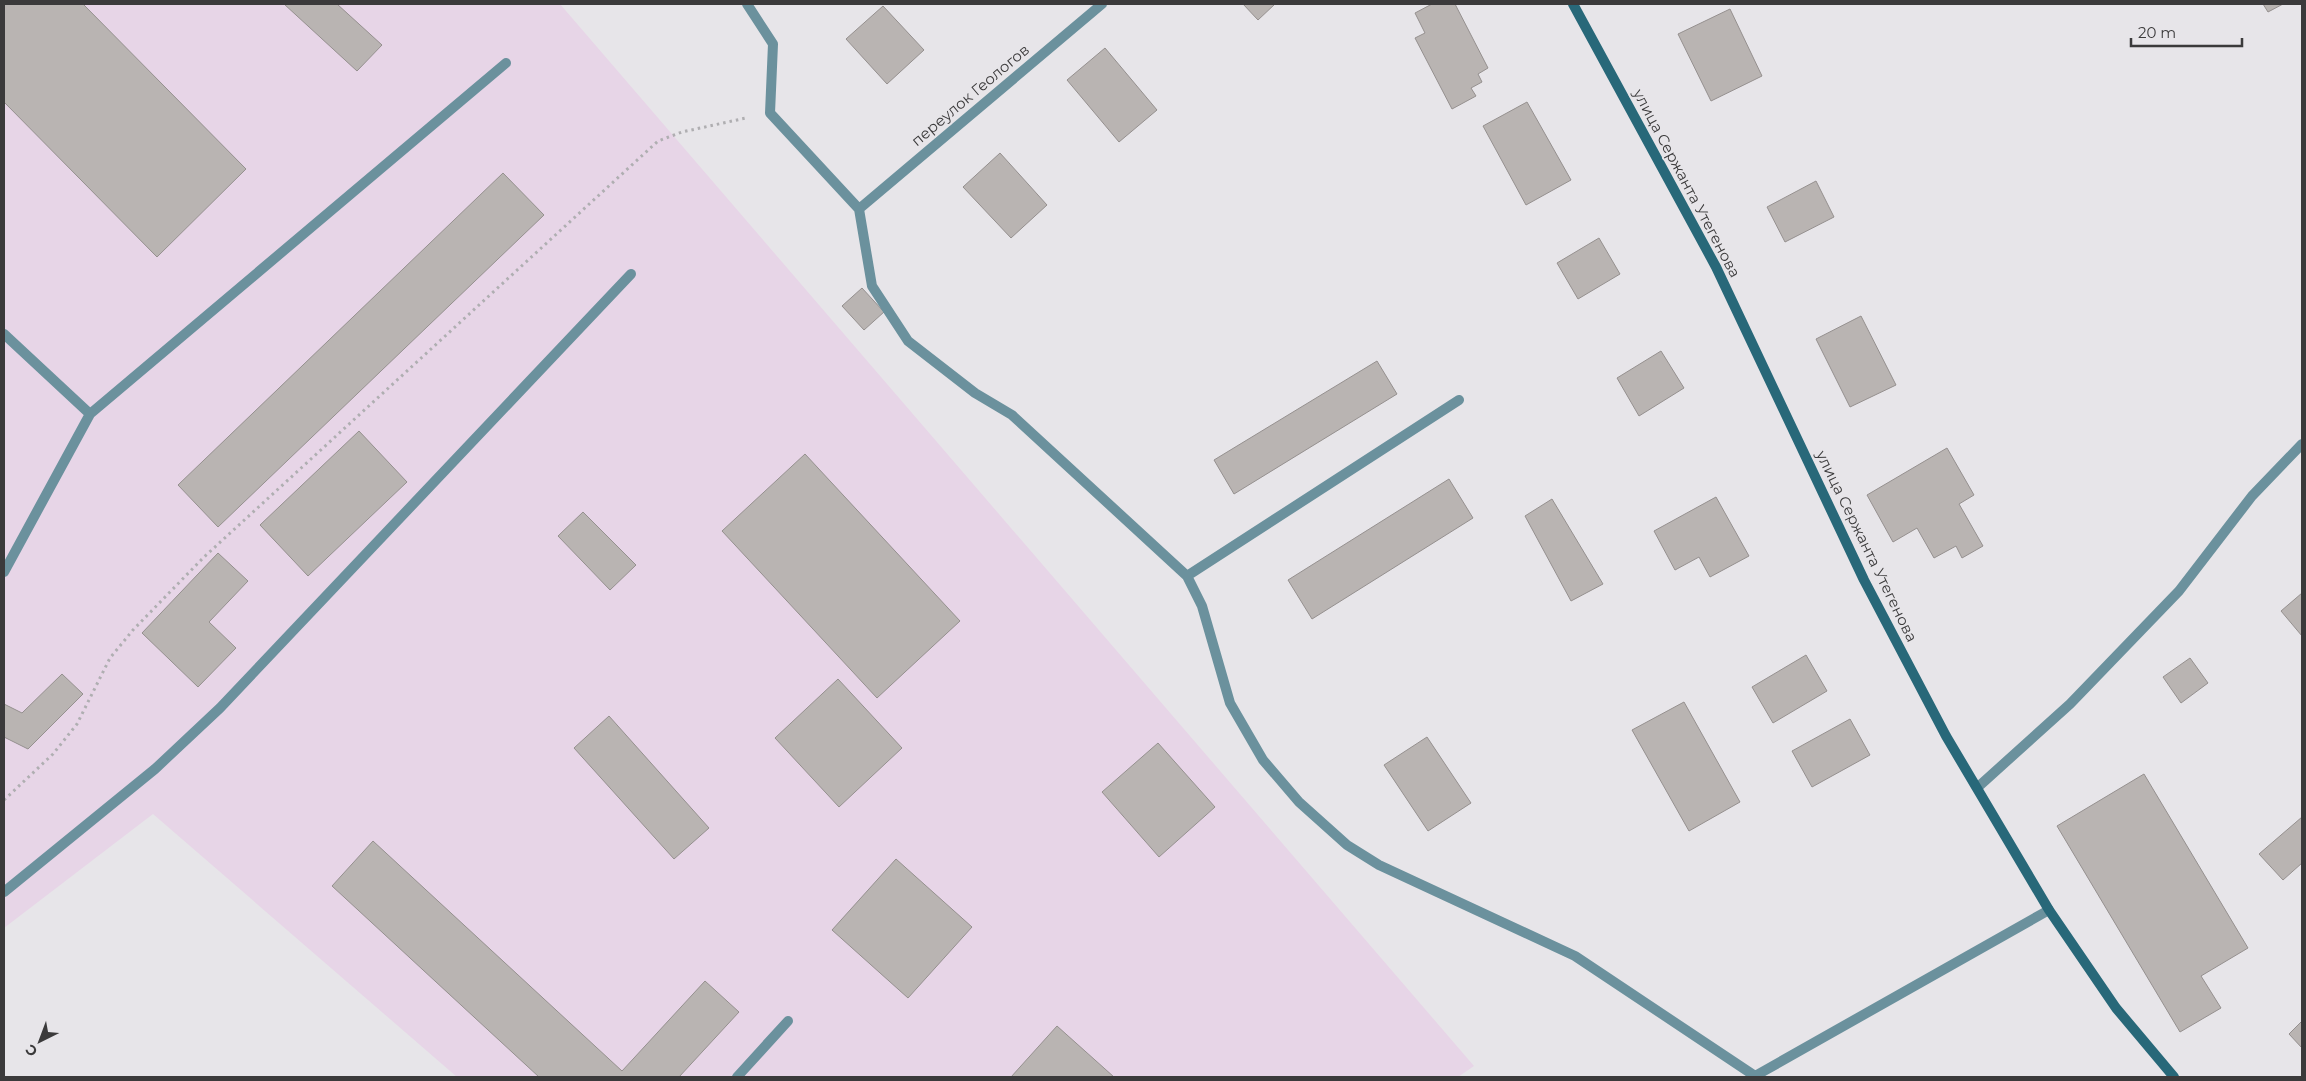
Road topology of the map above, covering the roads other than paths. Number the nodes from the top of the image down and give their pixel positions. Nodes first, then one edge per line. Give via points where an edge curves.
1 (747, 4) edge
2 (1102, 4) edge
3 (1573, 4) edge
4 (506, 64) dead end
5 (858, 209) junction
6 (631, 274) dead end
7 (4, 334) edge
8 (1458, 400) dead end
9 (90, 414) junction
10 (2302, 444) edge
11 (4, 572) edge
12 (1187, 576) junction
13 (1978, 787) junction
14 (4, 892) edge
15 (2049, 910) junction
16 (788, 1021) dead end
17 (737, 1077) edge
18 (2174, 1077) edge

1 - 5 street via 773,44 770,113
2 - 5 street, переулок Геологов
3 - 13 main road, улица Сержанта Утегенова via 1716,267 1864,580 1946,736
4 - 9 street
5 - 12 street via 872,286 908,341 974,393 1012,415
6 - 14 street via 220,708 155,769
7 - 9 street
8 - 12 street
9 - 11 street
10 - 13 street via 2252,496 2179,591 2070,704
12 - 15 street via 1202,606 1230,703 1263,760 1299,802 1347,845 1379,865 1575,956 1755,1076
13 - 15 main road, улица Сержанта Утегенова
15 - 18 main road, улица Сержанта Утегенова via 2116,1008
16 - 17 street

